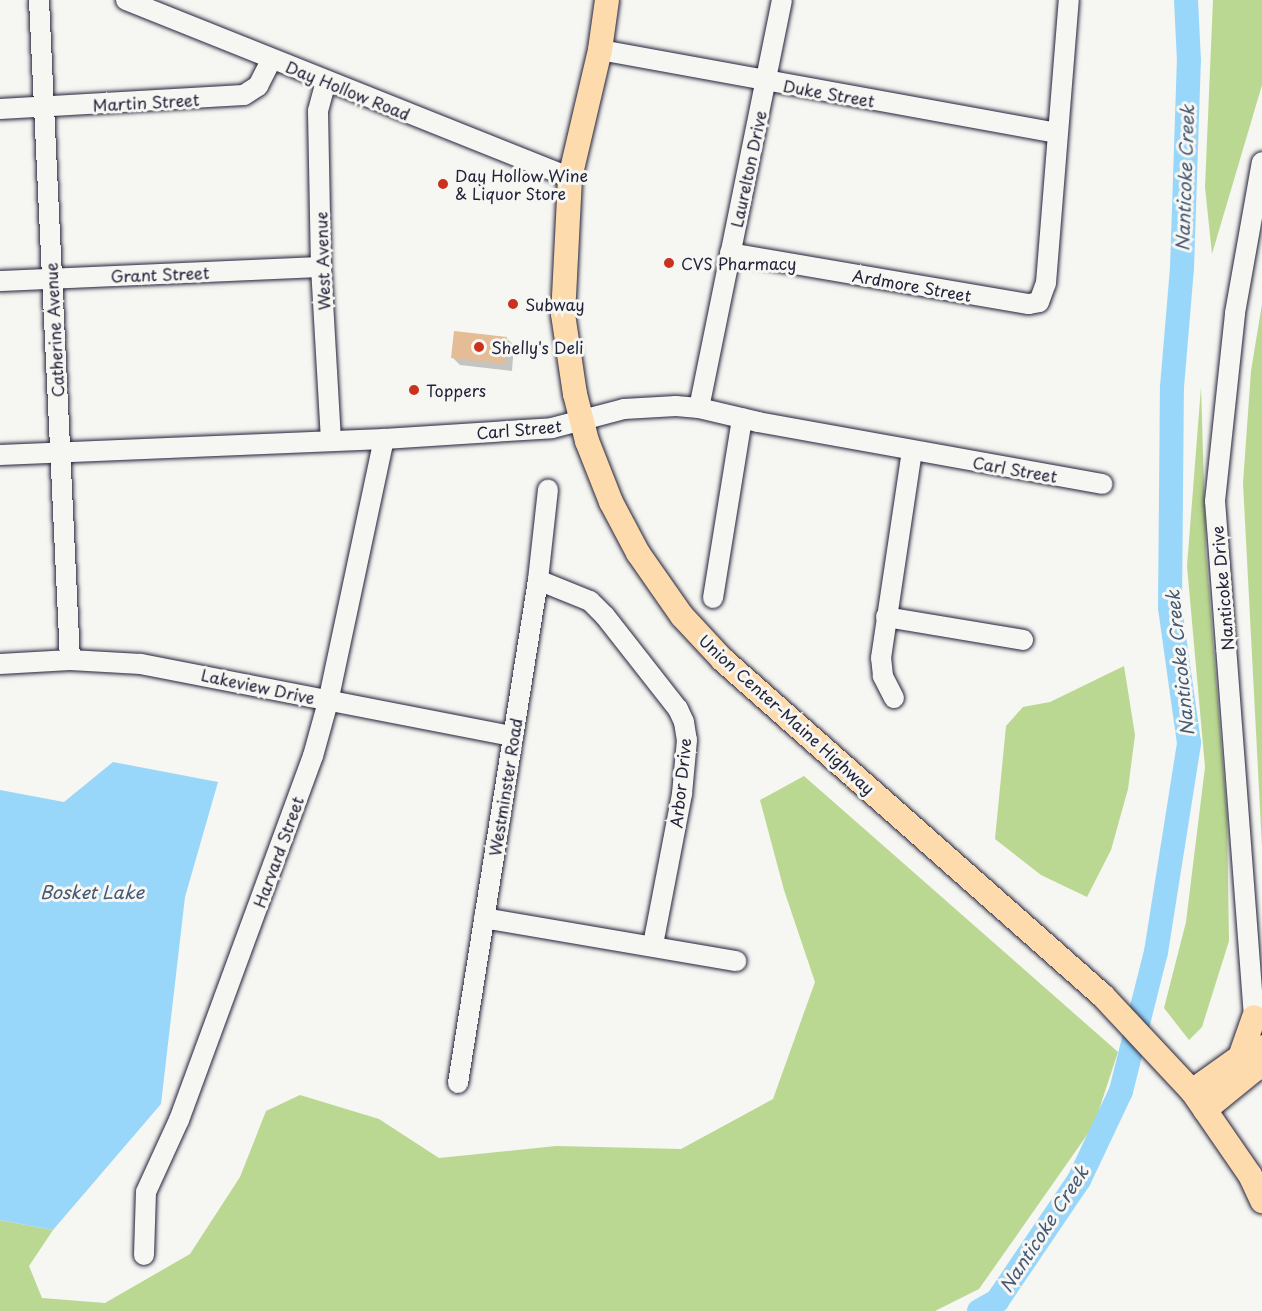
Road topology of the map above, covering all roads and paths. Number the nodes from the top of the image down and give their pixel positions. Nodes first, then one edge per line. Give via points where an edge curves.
1 (39, 0) edge
2 (126, 0) edge
3 (608, 0) edge
4 (782, 0) edge
5 (1069, 0) edge
6 (600, 50) junction
7 (272, 59) junction
8 (326, 81) junction
9 (766, 82) junction
10 (42, 108) junction
11 (0, 110) edge
12 (1058, 133) junction
13 (1262, 162) edge
14 (570, 178) junction
15 (730, 253) junction
16 (321, 267) junction
17 (52, 279) junction
18 (0, 281) edge
19 (699, 408) junction
20 (742, 418) junction
21 (581, 422) junction
22 (384, 439) junction
23 (331, 441) junction
24 (912, 451) junction
25 (60, 453) junction
26 (0, 455) edge
27 (1102, 484) dead end
28 (548, 490) dead end
29 (538, 580) junction
30 (713, 598) dead end
31 (886, 617) junction
32 (1023, 640) dead end
33 (70, 660) junction
34 (0, 664) edge
35 (894, 698) dead end
36 (328, 702) junction
37 (513, 736) junction
38 (484, 918) junction
39 (653, 945) junction
40 (736, 961) dead end
41 (1254, 1017) junction
42 (1262, 1042) edge
43 (1262, 1047) edge
44 (458, 1083) dead end
45 (1199, 1101) junction
46 (1262, 1201) edge
47 (144, 1255) dead end

1 - 10 street, Catherine Avenue
2 - 7 street, Day Hollow Road
3 - 6 main road, Union Center-Maine Highway
4 - 9 street, Laurelton Drive
5 - 12 street
6 - 9 street, Duke Street
6 - 14 main road, Union Center-Maine Highway
7 - 8 street, Day Hollow Road
7 - 10 street, Martin Street via 258,86 244,95
8 - 14 street, Day Hollow Road
8 - 16 street, West Avenue via 318,111
9 - 12 street, Duke Street
9 - 15 street, Laurelton Drive
10 - 11 street, Martin Street
10 - 17 street, Catherine Avenue
12 - 15 street, Ardmore Street via 1049,247 1039,302 1029,304
13 - 41 street, Nanticoke Drive via 1235,313 1215,501
14 - 21 main road, Union Center-Maine Highway via 563,314
15 - 19 street, Laurelton Drive
16 - 17 street, Grant Street
16 - 23 street, West Avenue
17 - 18 street, Grant Street
17 - 25 street, Catherine Avenue
19 - 20 street, Carl Street
19 - 21 street, Carl Street via 639,406
20 - 24 street, Carl Street
20 - 30 street
21 - 22 street, Carl Street via 552,428
21 - 45 main road, Union Center-Maine Highway via 612,502 638,553 682,616 764,698 1103,996
22 - 23 street, Carl Street
22 - 36 street, Harvard Street
23 - 25 street, Carl Street
24 - 27 street, Carl Street
24 - 31 street
25 - 26 street, Carl Street
25 - 33 street, Catherine Avenue
28 - 29 street, Westminster Road
29 - 37 street, Westminster Road
29 - 39 street, Arbor Drive via 590,601 671,700 684,722 687,740 682,794
31 - 32 street
31 - 35 street via 881,658 883,676
33 - 34 street, Lakeview Drive
33 - 36 street, Lakeview Drive via 141,663 257,684
36 - 37 street, Lakeview Drive
36 - 47 street, Harvard Street via 314,756 179,1120 146,1192
37 - 38 street, Westminster Road
38 - 39 street
38 - 44 street, Westminster Road
39 - 40 street
41 - 42 main road
41 - 45 main road via 1240,1057
43 - 45 main road via 1254,1070
45 - 46 main road, Union Center-Maine Highway via 1250,1175

